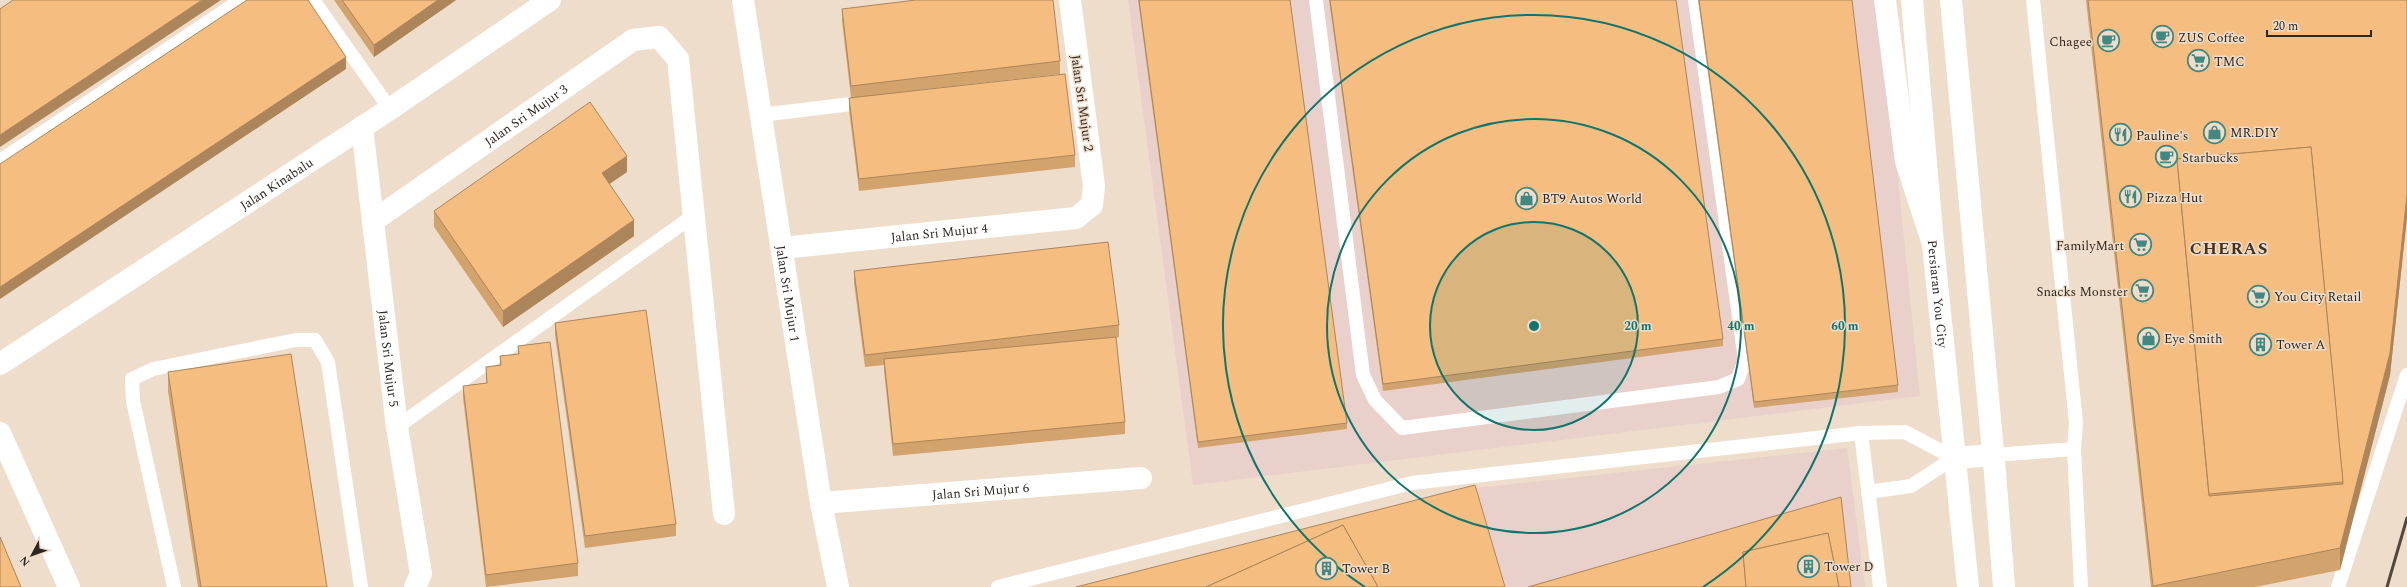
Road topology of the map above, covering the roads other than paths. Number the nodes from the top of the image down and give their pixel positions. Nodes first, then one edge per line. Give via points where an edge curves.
1 (241, 0) edge
2 (313, 0) edge
3 (550, 0) edge
4 (742, 0) edge
5 (1070, 0) edge
6 (1316, 0) edge
7 (1695, 0) edge
8 (1884, 0) edge
9 (1912, 0) edge
10 (1951, 0) edge
11 (2034, 0) edge
12 (885, 100) edge
13 (390, 110) junction
14 (761, 115) junction
15 (362, 127) junction
16 (0, 161) edge
17 (1092, 205) joint
18 (693, 216) junction
19 (373, 220) junction
20 (1934, 244) junction
21 (782, 248) junction
22 (0, 364) edge
23 (2407, 376) edge
24 (398, 427) junction
25 (0, 433) edge
26 (1861, 433) junction
27 (2074, 449) junction
28 (1993, 455) junction
29 (1954, 458) junction
30 (1141, 478) dead end
31 (1868, 492) junction
32 (821, 503) junction
33 (724, 514) dead end
34 (69, 587) edge
35 (174, 587) edge
36 (361, 587) edge
37 (415, 587) edge
38 (838, 587) edge
39 (998, 587) edge
40 (1880, 587) edge
41 (1968, 587) edge
42 (2004, 587) edge
43 (2080, 587) edge
44 (2338, 587) edge

1 - 16 lane
2 - 13 lane
3 - 13 street, Jalan Kinabalu
4 - 14 street, Jalan Sri Mujur 1
5 - 17 street, Jalan Sri Mujur 2 via 1071,77 1094,186
6 - 7 lane via 1363,375 1375,400 1402,428 1718,387 1738,379 1745,360
8 - 20 street via 1906,160
9 - 20 street, Persiaran You City
10 - 28 street
11 - 27 lane via 2075,416
12 - 14 lane
13 - 15 street, Jalan Kinabalu
14 - 21 street, Jalan Sri Mujur 1
15 - 19 street, Jalan Sri Mujur 5
15 - 22 street, Jalan Kinabalu
17 - 21 street, Jalan Sri Mujur 4 via 1076,218
18 - 19 street, Jalan Sri Mujur 3 via 678,59 659,38 632,40
18 - 24 lane
18 - 33 street
19 - 24 street, Jalan Sri Mujur 5
20 - 29 street, Persiaran You City
21 - 32 street, Jalan Sri Mujur 1
23 - 44 lane
24 - 37 street, Jalan Sri Mujur 5 via 421,574
25 - 34 street
26 - 29 lane via 1905,432
26 - 31 lane
26 - 39 lane via 1412,483
27 - 28 lane
27 - 43 lane
28 - 29 street
28 - 42 street
29 - 31 lane via 1911,486
29 - 41 street, Persiaran You City
30 - 32 street, Jalan Sri Mujur 6
31 - 40 lane
32 - 38 street, Jalan Sri Mujur 1
35 - 36 lane via 133,401 132,379 153,368 296,340 315,340 328,362

